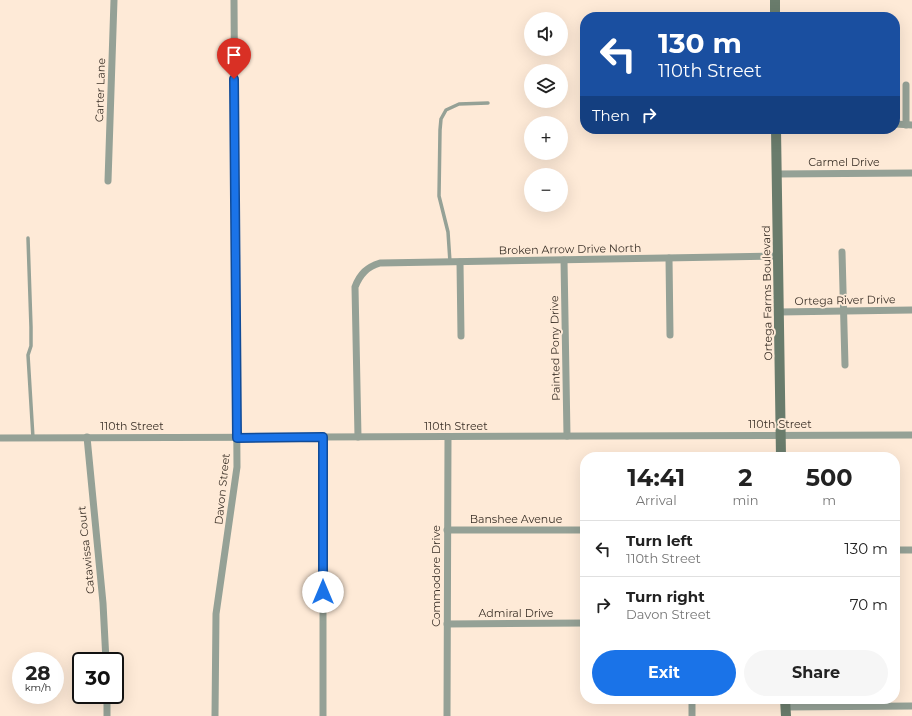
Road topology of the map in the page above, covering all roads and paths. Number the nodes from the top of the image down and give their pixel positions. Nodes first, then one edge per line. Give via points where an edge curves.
1 (114, 0) edge
2 (234, 0) edge
3 (774, 0) edge
4 (775, 12) edge
5 (906, 85) dead end
6 (488, 103) dead end
7 (909, 125) edge
8 (776, 134) edge
9 (912, 173) edge
10 (777, 174) junction
11 (108, 180) dead end
12 (28, 238) dead end
13 (842, 252) dead end
14 (778, 256) junction
15 (669, 258) junction
16 (564, 260) junction
17 (450, 262) junction
18 (460, 262) junction
19 (844, 310) junction
20 (912, 310) edge
21 (779, 312) junction
22 (670, 335) dead end
23 (461, 336) dead end
24 (845, 365) dead end
25 (781, 435) junction
26 (912, 435) edge
27 (567, 436) junction
28 (87, 437) junction
29 (323, 437) junction
30 (358, 437) junction
31 (448, 437) junction
32 (0, 438) edge
33 (33, 438) junction
34 (237, 438) junction
35 (782, 452) edge
36 (447, 530) junction
37 (580, 530) edge
38 (900, 550) edge
39 (912, 550) edge
40 (447, 624) junction
41 (580, 624) edge
42 (106, 652) edge
43 (107, 704) edge
44 (692, 704) edge
45 (912, 706) edge
46 (785, 707) edge
47 (107, 716) edge
48 (215, 716) edge
49 (323, 716) edge
50 (448, 716) edge
51 (692, 716) edge

1 - 11 street, Carter Lane
2 - 34 street, Davon Street
3 - 4 street
5 - 7 street
6 - 17 lane via 459,104 446,110 441,119 439,196 448,232
8 - 10 street, Ortega Farms Boulevard
9 - 10 street, Carmel Drive
10 - 14 street, Ortega Farms Boulevard
12 - 33 lane via 31,327 28,355
13 - 19 street
14 - 15 street, Broken Arrow Drive North
14 - 21 street, Ortega Farms Boulevard
15 - 16 street, Broken Arrow Drive North
15 - 22 street
16 - 18 street, Broken Arrow Drive North
16 - 27 street, Painted Pony Drive
17 - 18 street, Broken Arrow Drive North
17 - 30 street, Broken Arrow Drive North via 380,263 364,271 358,279 355,287
18 - 23 street
19 - 20 street, Ortega River Drive
19 - 21 street, Ortega River Drive
19 - 24 street
21 - 25 street, Ortega Farms Boulevard
25 - 26 street, 110th Street
25 - 27 street, 110th Street
25 - 35 street, Ortega Farms Boulevard
27 - 31 street, 110th Street
28 - 33 street, 110th Street
28 - 34 street, 110th Street
28 - 42 street, Catawissa Court
29 - 30 street, 110th Street
29 - 34 street, 110th Street
29 - 49 street
30 - 31 street, 110th Street
31 - 36 street, Commodore Drive
32 - 33 street, 110th Street
34 - 48 street, Davon Street via 236,478 216,614
36 - 37 street, Banshee Avenue
36 - 40 street, Commodore Drive
38 - 39 street
40 - 41 street, Admiral Drive
40 - 50 street, Commodore Drive
43 - 47 street
44 - 51 street
45 - 46 street

